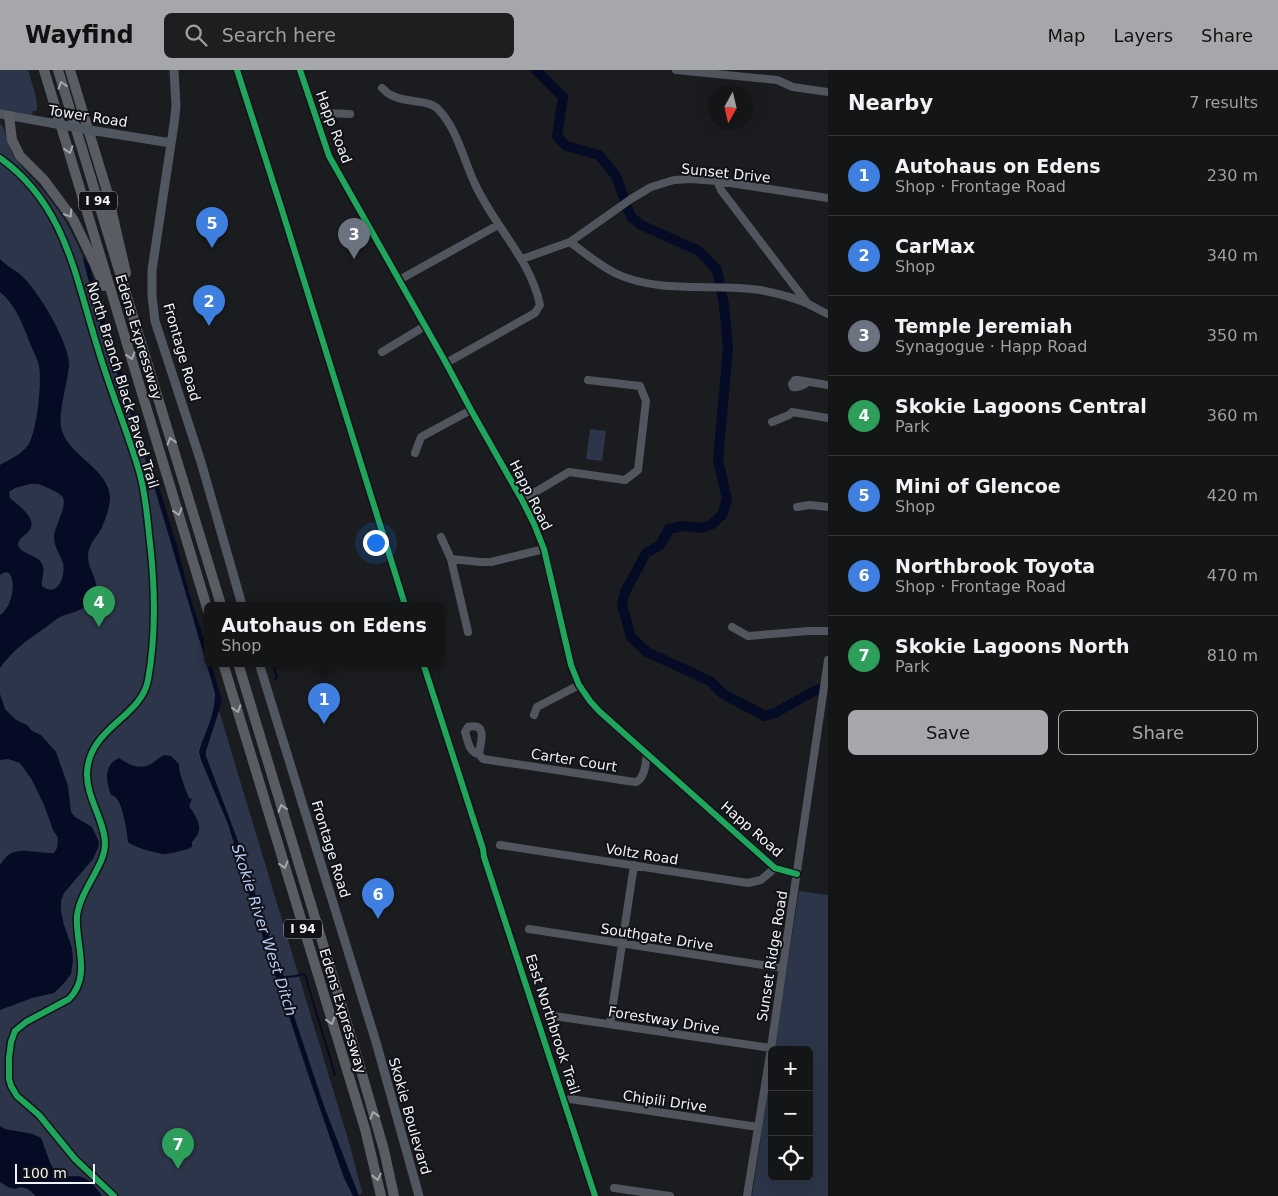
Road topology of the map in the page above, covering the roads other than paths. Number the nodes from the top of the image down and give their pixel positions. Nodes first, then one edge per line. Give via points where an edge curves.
1 (44, 70) edge
2 (58, 70) edge
3 (70, 70) edge
4 (174, 70) edge
5 (300, 70) edge
6 (676, 70) edge
7 (776, 70) edge
8 (776, 80) junction
9 (382, 88) dead end
10 (828, 92) edge
11 (350, 114) dead end
12 (4, 115) edge
13 (315, 116) junction
14 (171, 143) junction
15 (717, 181) junction
16 (828, 198) edge
17 (498, 225) junction
18 (570, 242) junction
19 (522, 259) junction
20 (399, 280) junction
21 (808, 304) junction
22 (828, 314) edge
23 (425, 326) junction
24 (139, 332) junction
25 (125, 336) junction
26 (382, 352) dead end
27 (446, 363) junction
28 (588, 380) dead end
29 (808, 382) dead end
30 (828, 385) edge
31 (471, 410) junction
32 (828, 418) edge
33 (772, 422) dead end
34 (415, 453) dead end
35 (522, 500) junction
36 (796, 507) dead end
37 (828, 507) edge
38 (441, 537) dead end
39 (544, 550) junction
40 (451, 558) junction
41 (205, 602) edge
42 (220, 602) edge
43 (241, 602) edge
44 (732, 627) dead end
45 (468, 632) dead end
46 (828, 632) edge
47 (828, 660) edge
48 (224, 667) edge
49 (239, 667) edge
50 (260, 667) edge
51 (579, 685) junction
52 (534, 715) dead end
53 (480, 754) dead end
54 (647, 754) junction
55 (500, 845) dead end
56 (634, 865) junction
57 (775, 868) junction
58 (797, 874) junction
59 (529, 930) dead end
60 (622, 944) junction
61 (782, 968) junction
62 (554, 1016) dead end
63 (610, 1024) junction
64 (376, 1042) joint
65 (771, 1046) edge
66 (768, 1048) edge
67 (768, 1066) edge
68 (570, 1099) dead end
69 (758, 1127) junction
70 (614, 1188) dead end
71 (381, 1196) edge
72 (394, 1196) edge
73 (419, 1196) edge
74 (670, 1196) edge
75 (746, 1196) edge

1 -> 25 highway, Edens Expressway / I 94
24 -> 2 highway, Edens Expressway / I 94
3 - 24 highway via 107,191
4 - 14 main road, Frontage Road via 176,106
5 - 13 street, Happ Road
6 - 8 street
7 - 8 street
8 - 10 street via 793,88
9 - 17 street via 390,95 438,108 454,131 475,185
11 - 13 street via 333,112
12 - 14 main road, Tower Road, bridge
12 -> 25 highway via 20,156 44,180 73,219
13 - 20 street, Happ Road via 329,156
14 - 43 main road, Frontage Road via 152,270 155,321 201,462
15 - 16 street, Sunset Drive
15 - 18 street, Sunset Drive via 674,180 651,187
15 - 21 street
17 - 19 street
17 - 20 street
18 - 19 street, Sunset Drive
18 - 21 street via 600,264 642,282 758,290
19 - 27 street via 538,294 540,305 535,313
20 - 23 street, Happ Road
21 - 22 street
23 - 26 street
23 - 27 street, Happ Road
42 -> 24 highway, Edens Expressway / I 94
25 -> 41 highway, Edens Expressway / I 94
27 - 31 street, Happ Road
28 - 35 street via 640,386 646,401 638,470 625,480 569,472
29 - 30 street
31 - 34 street via 421,437
31 - 35 street, Happ Road
32 - 33 street via 792,412
35 - 39 street, Happ Road
36 - 37 street
38 - 40 street
39 - 40 street via 491,562
39 - 51 street, Happ Road via 571,665
40 - 45 street
44 - 46 street via 748,636
47 - 58 street, Sunset Ridge Road
48 -> 71 highway, Edens Expressway / I 94 via 365,1129
72 -> 49 highway, Edens Expressway / I 94 via 355,1050
50 - 64 main road, Frontage Road
51 - 52 street via 537,707
51 - 54 street, Happ Road via 590,701
53 - 54 street, Carter Court via 484,759 636,782 643,775
54 - 57 street, Happ Road
55 - 56 street, Voltz Road
56 - 57 street, Voltz Road via 748,883 761,880
56 - 60 street
57 - 58 street, Happ Road
58 - 61 street, Sunset Ridge Road
59 - 60 street, Southgate Drive
60 - 61 street, Southgate Drive
60 - 63 street
61 - 65 street, Sunset Ridge Road
62 - 63 street, Forestway Drive
63 - 66 street, Forestway Drive
64 - 73 main road, Skokie Boulevard
67 - 69 street, Sunset Ridge Road
68 - 69 street, Chipili Drive
69 - 75 street, Sunset Ridge Road
70 - 74 street

